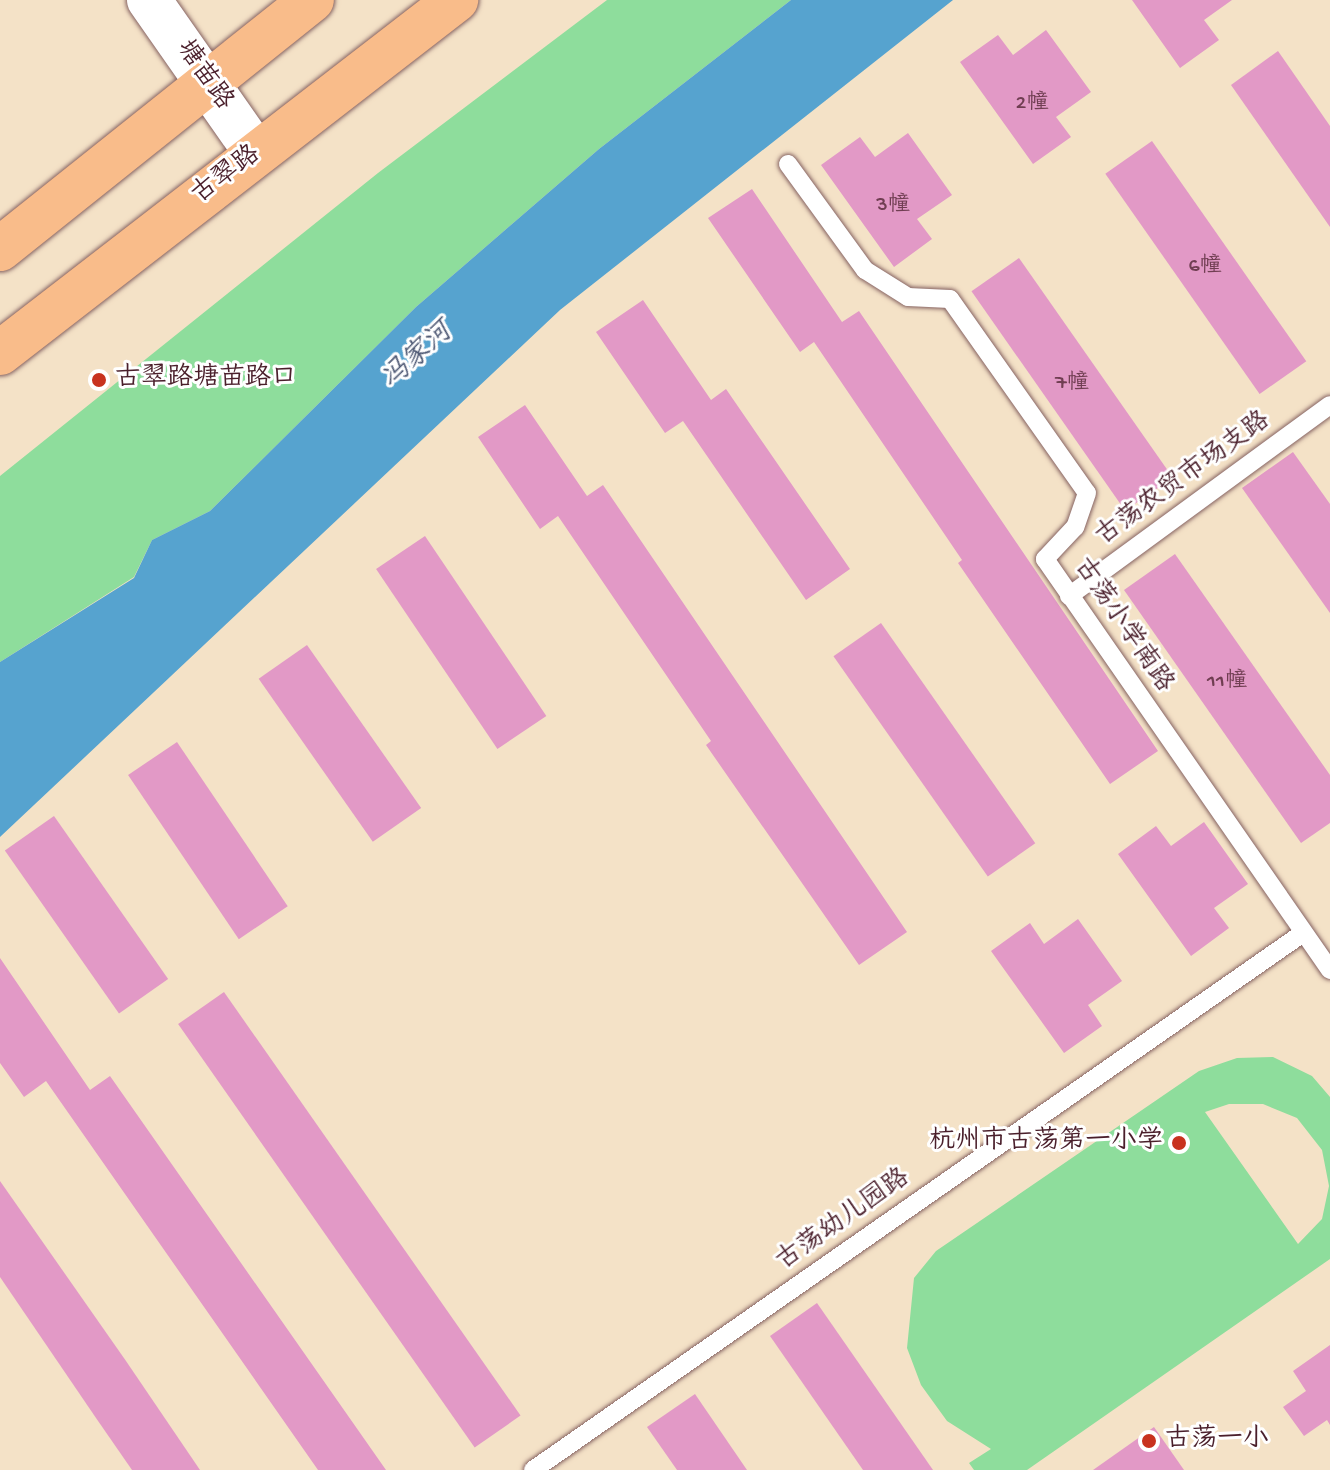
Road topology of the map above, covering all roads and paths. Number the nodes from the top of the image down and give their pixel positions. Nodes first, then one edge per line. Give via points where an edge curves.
1 (149, 0) edge
2 (312, 0) edge
3 (456, 0) edge
4 (207, 83) junction
5 (256, 153) junction
6 (788, 164) dead end
7 (0, 249) edge
8 (0, 353) edge
9 (1330, 405) edge
10 (1069, 596) junction
11 (1303, 933) junction
12 (1330, 970) edge
13 (533, 1470) edge

1 - 4 street, 塘苗路
2 - 4 main road
3 - 5 main road, 古翠路
4 - 5 street, 塘苗路
4 - 7 main road
5 - 8 main road, 古翠路
6 - 10 lane, 古荡小学南路 via 865,270 908,297 950,299 1087,493 1075,527 1045,559
9 - 10 lane, 古荡农贸市场支路
10 - 11 lane, 古荡小学南路
11 - 12 lane, 古荡小学南路
11 - 13 lane, 古荡幼儿园路

